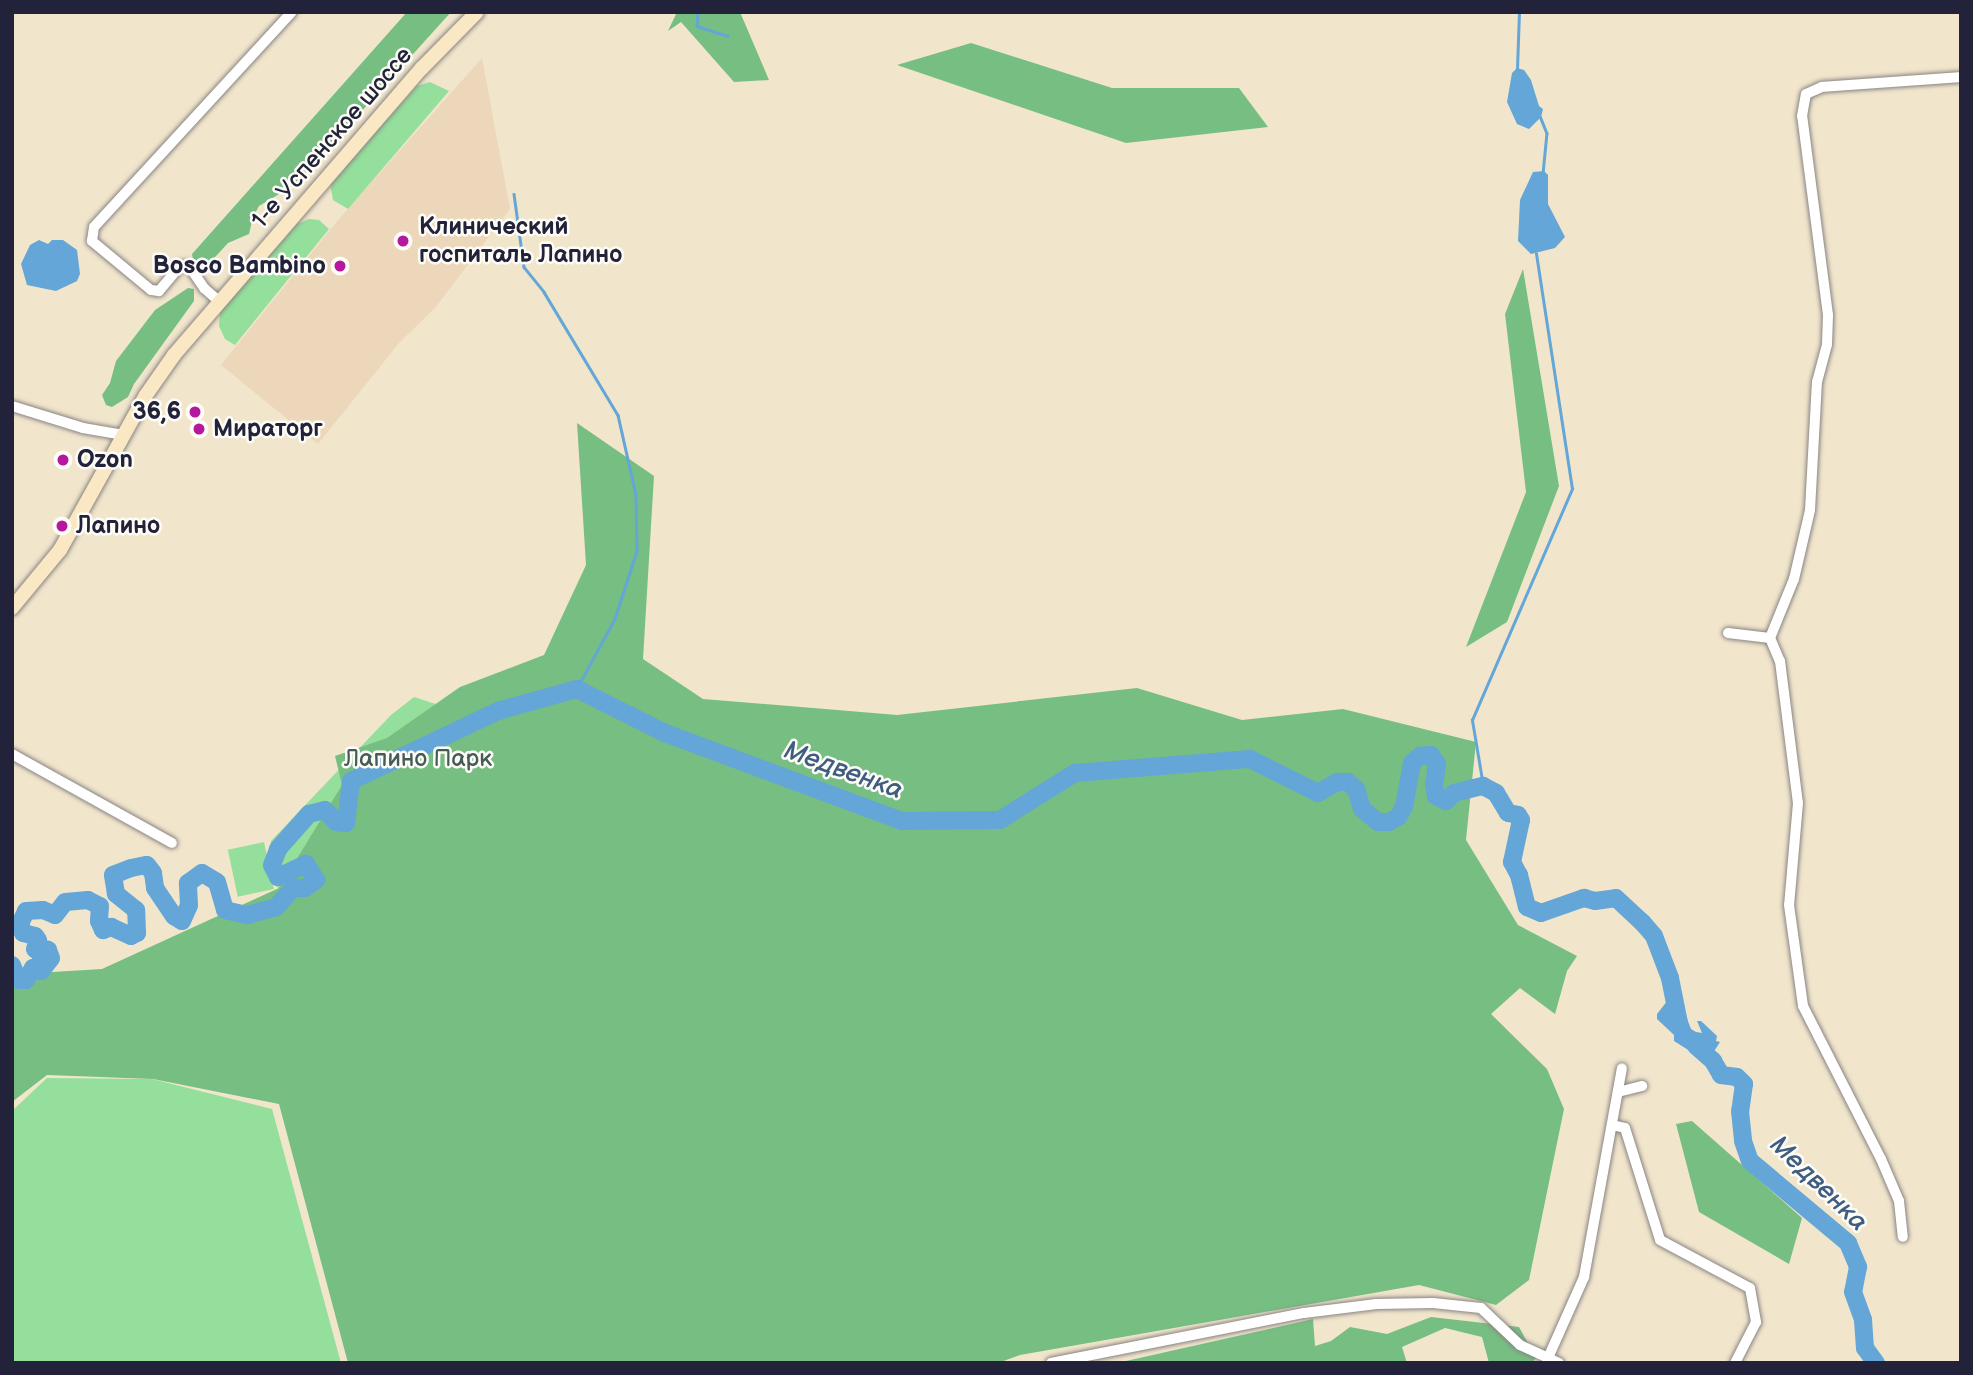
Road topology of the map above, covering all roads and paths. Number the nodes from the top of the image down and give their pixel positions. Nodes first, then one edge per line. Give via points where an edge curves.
1 (292, 12) edge
2 (477, 12) edge
3 (1961, 77) edge
4 (220, 302) junction
5 (12, 406) edge
6 (123, 435) junction
7 (12, 608) edge
8 (1728, 633) dead end
9 (1770, 638) junction
10 (12, 754) edge
11 (172, 843) dead end
12 (1622, 1068) dead end
13 (1642, 1086) dead end
14 (1618, 1092) junction
15 (1612, 1125) junction
16 (1903, 1237) dead end
17 (1554, 1360) edge
18 (1051, 1363) edge
19 (1735, 1363) edge

1 - 4 street via 94,227 92,241 151,290 159,291 180,267 189,266
2 - 4 main road, 1-е Успенское шоссе via 422,68
3 - 9 street via 1822,86 1806,94 1802,116 1828,329 1817,382 1807,523 1794,579
4 - 6 main road, 1-е Успенское шоссе via 164,369
5 - 6 street
6 - 7 main road, 1-е Успенское шоссе via 60,550
8 - 9 street
9 - 16 street via 1780,661 1798,803 1789,905 1803,1006 1881,1159 1899,1201
10 - 11 street
12 - 14 street
13 - 14 street
14 - 15 street
15 - 17 street via 1584,1277
15 - 19 street via 1625,1128 1660,1240 1750,1288 1756,1322
17 - 18 street via 1520,1345 1482,1308 1393,1303 1304,1313

